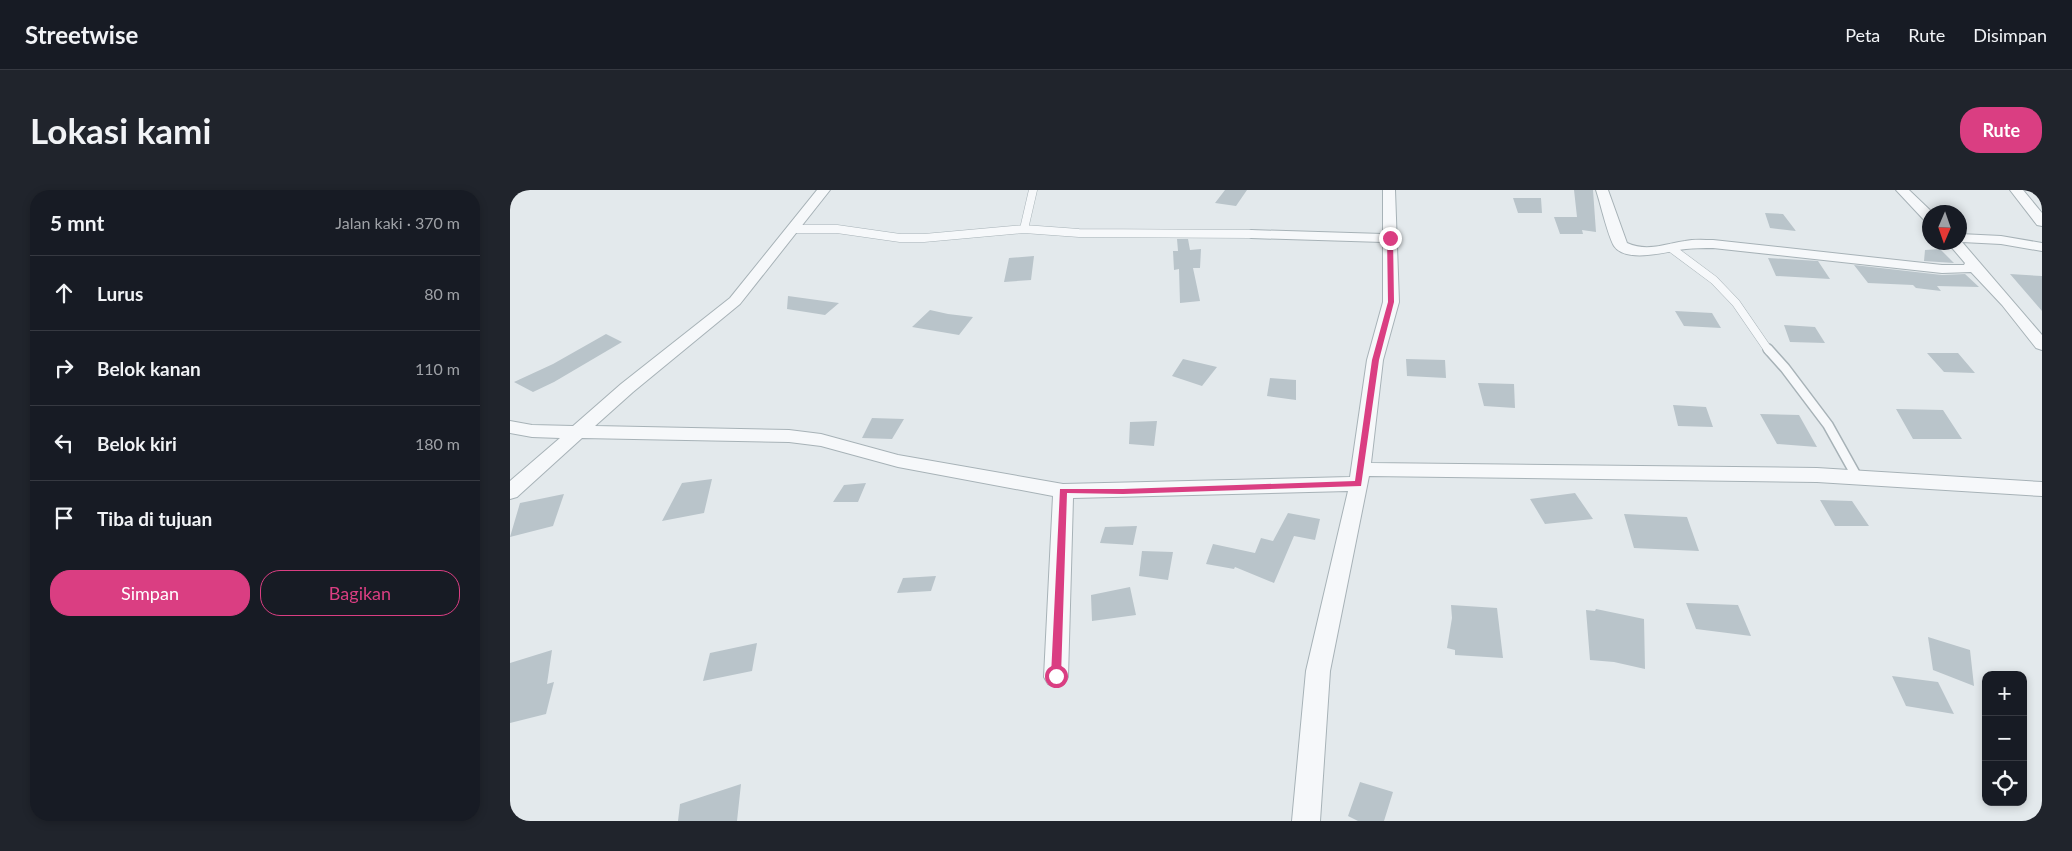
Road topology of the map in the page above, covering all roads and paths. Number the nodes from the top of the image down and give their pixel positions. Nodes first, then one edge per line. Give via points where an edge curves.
1 (824, 190) edge
2 (1033, 190) edge
3 (1389, 190) edge
4 (1602, 190) edge
5 (1902, 190) edge
6 (2016, 190) edge
7 (1922, 210) edge
8 (2042, 222) edge
9 (1024, 229) junction
10 (793, 230) junction
11 (1251, 234) joint
12 (1390, 238) junction
13 (1967, 238) edge
14 (2042, 247) edge
15 (1671, 248) junction
16 (1961, 250) edge
17 (1973, 266) junction
18 (2042, 345) edge
19 (510, 427) edge
20 (579, 432) junction
21 (1359, 477) junction
22 (1858, 477) junction
23 (2042, 489) edge
24 (1063, 490) junction
25 (510, 492) edge
26 (1056, 676) dead end
27 (1306, 821) edge

1 - 10 street
2 - 9 lane
3 - 12 street
4 - 15 street via 1621,245 1629,250 1646,252
5 - 7 street
6 - 8 street
9 - 10 lane via 924,238 837,229
9 - 11 lane via 1079,233
10 - 20 street via 735,302 627,388
11 - 12 street
12 - 21 street via 1391,302 1375,360
13 - 14 street
15 - 17 street via 1713,244 1942,268 1966,269
15 - 22 lane via 1714,280 1736,303 1765,346 1828,425
16 - 17 street
17 - 18 street
19 - 20 street
20 - 24 street via 789,436 821,440 898,461
20 - 25 street
21 - 22 street via 1719,474
21 - 24 street via 1123,491
21 - 27 street via 1318,671
22 - 23 street
24 - 26 street

